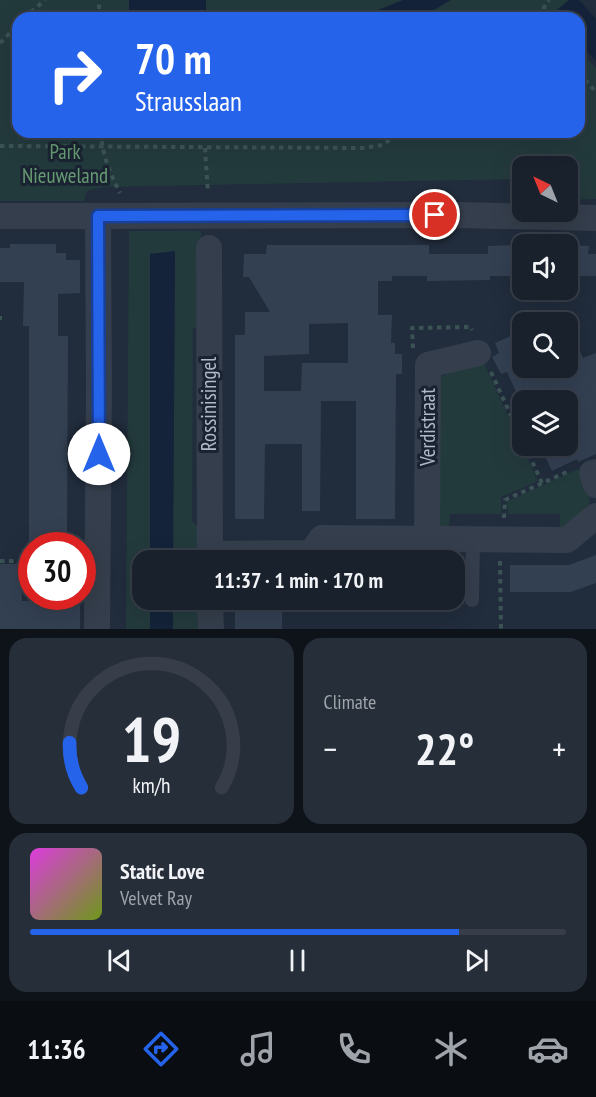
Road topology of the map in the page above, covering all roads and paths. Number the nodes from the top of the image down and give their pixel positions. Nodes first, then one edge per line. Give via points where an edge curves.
1 (41, 1) edge
2 (30, 12) edge
3 (12, 31) edge
4 (0, 43) edge
5 (585, 80) edge
6 (596, 92) edge
7 (101, 138) edge
8 (392, 138) edge
9 (0, 146) edge
10 (102, 146) junction
11 (120, 193) dead end
12 (0, 216) edge
13 (98, 216) junction
14 (596, 218) edge
15 (209, 248) dead end
16 (478, 353) dead end
17 (530, 456) edge
18 (595, 477) edge
19 (542, 483) junction
20 (596, 516) edge
21 (473, 539) junction
22 (427, 540) junction
23 (502, 540) junction
24 (210, 550) edge
25 (313, 550) edge
26 (0, 561) edge
27 (18, 561) edge
28 (472, 600) dead end
29 (210, 610) edge
30 (97, 629) edge
31 (211, 629) edge
32 (501, 629) edge

1 - 2 path
3 - 4 path
5 - 6 path
7 - 10 path
8 - 10 path via 383,145 368,148
9 - 10 path
10 - 11 path
12 - 13 street
13 - 14 street
13 - 30 street
15 - 24 street, Rossinisingel
16 - 22 street, Verdistraat via 428,365
17 - 19 path
18 - 19 path via 585,464
19 - 23 path via 504,500
20 - 23 street via 567,540
21 - 22 street
21 - 23 street
21 - 28 lane
22 - 25 street via 322,538
23 - 32 path
26 - 27 path
29 - 31 street

